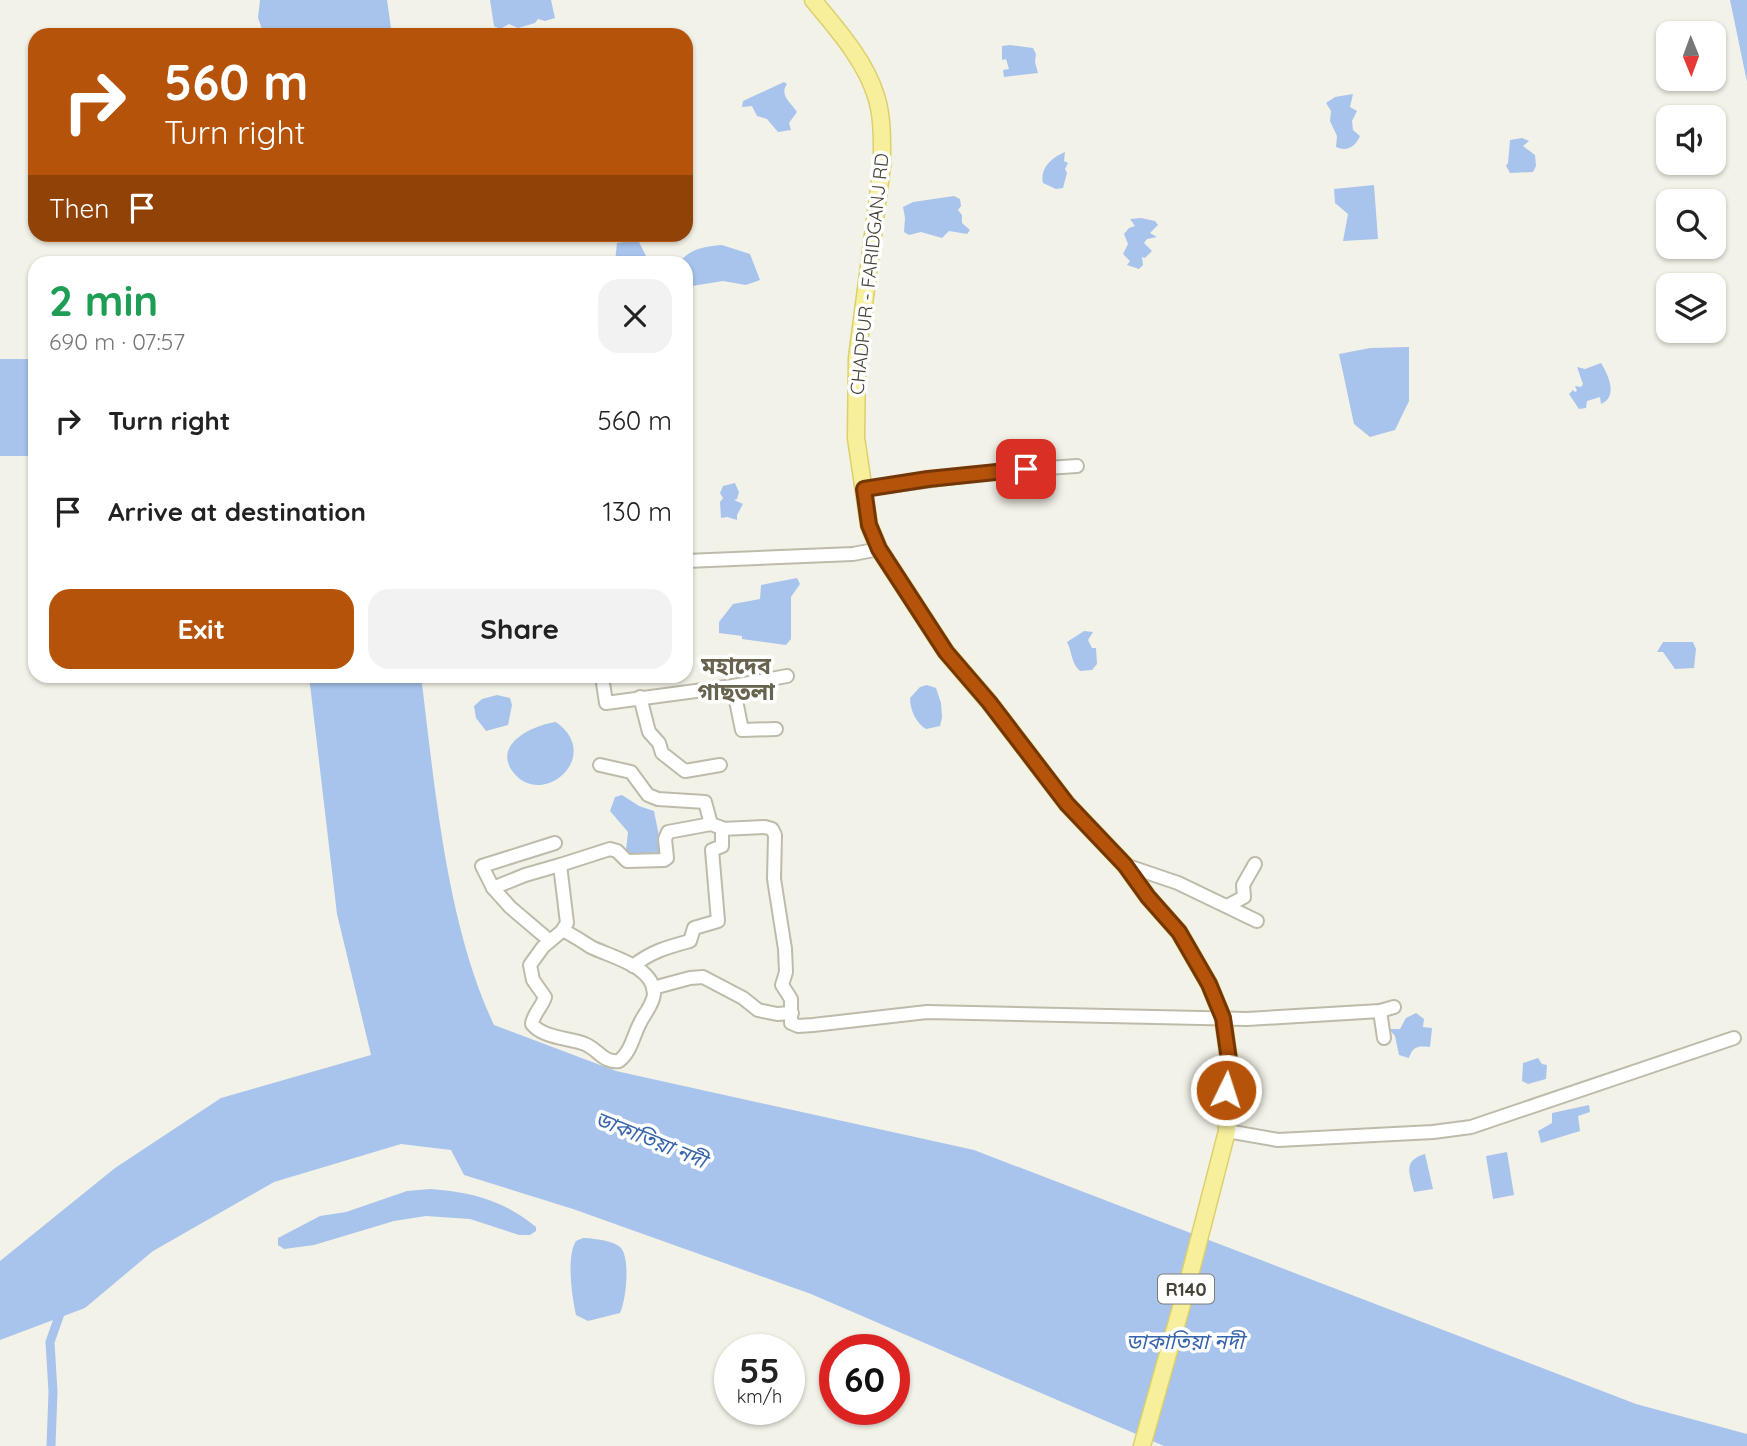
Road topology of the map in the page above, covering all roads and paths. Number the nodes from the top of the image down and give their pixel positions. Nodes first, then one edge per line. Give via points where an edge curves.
1 (813, 0) edge
2 (1077, 466) dead end
3 (864, 489) junction
4 (879, 549) junction
5 (693, 561) edge
6 (787, 676) dead end
7 (603, 683) edge
8 (733, 686) junction
9 (640, 697) junction
10 (776, 729) dead end
11 (600, 765) dead end
12 (720, 765) dead end
13 (716, 826) junction
14 (555, 843) dead end
15 (1255, 864) dead end
16 (560, 865) junction
17 (1125, 865) junction
18 (493, 888) junction
19 (1227, 906) junction
20 (1257, 921) dead end
21 (563, 930) junction
22 (550, 941) junction
23 (633, 966) junction
24 (653, 988) junction
25 (1394, 1007) dead end
26 (1380, 1011) junction
27 (792, 1013) junction
28 (1223, 1018) junction
29 (1384, 1038) dead end
30 (1734, 1038) dead end
31 (1227, 1131) junction
32 (1142, 1446) edge

1 - 3 main road, CHADPUR - FARIDGANJ RD / R140 via 863,68 876,96 882,136 857,358 856,438
2 - 3 street
3 - 4 main road, CHADPUR - FARIDGANJ RD / R140 via 869,525
4 - 5 street
4 - 17 main road, CHADPUR - FARIDGANJ RD / R140 via 946,652 1067,804
6 - 8 street
7 - 9 street via 606,703
8 - 9 street
8 - 10 street via 742,730
9 - 12 street via 649,732 665,756 685,771
11 - 13 street via 631,772 648,795 658,799 705,802
13 - 16 street via 668,832 664,860 627,861 611,849
13 - 23 street via 722,846 712,848 718,921 694,928 690,941 668,945
13 - 27 street via 765,827 775,835 775,879 785,950 782,985 791,999
14 - 18 street via 482,866
15 - 19 street via 1243,885 1244,897
16 - 18 street
16 - 21 street via 567,923
17 - 19 street
17 - 28 main road, CHADPUR - FARIDGANJ RD / R140 via 1179,932
18 - 22 street
19 - 20 street
21 - 22 street
21 - 23 street
22 - 24 street via 530,965 533,980 545,997 532,1019 535,1028 619,1061 652,1003
23 - 24 street
24 - 27 street via 704,977 758,1010
25 - 26 street
26 - 28 street
26 - 29 street
27 - 28 street via 792,1023 798,1026 927,1012
28 - 31 main road, CHADPUR - FARIDGANJ RD / R140 via 1229,1060
30 - 31 street via 1471,1127 1278,1140
31 - 32 main road, CHADPUR - FARIDGANJ RD / R140

